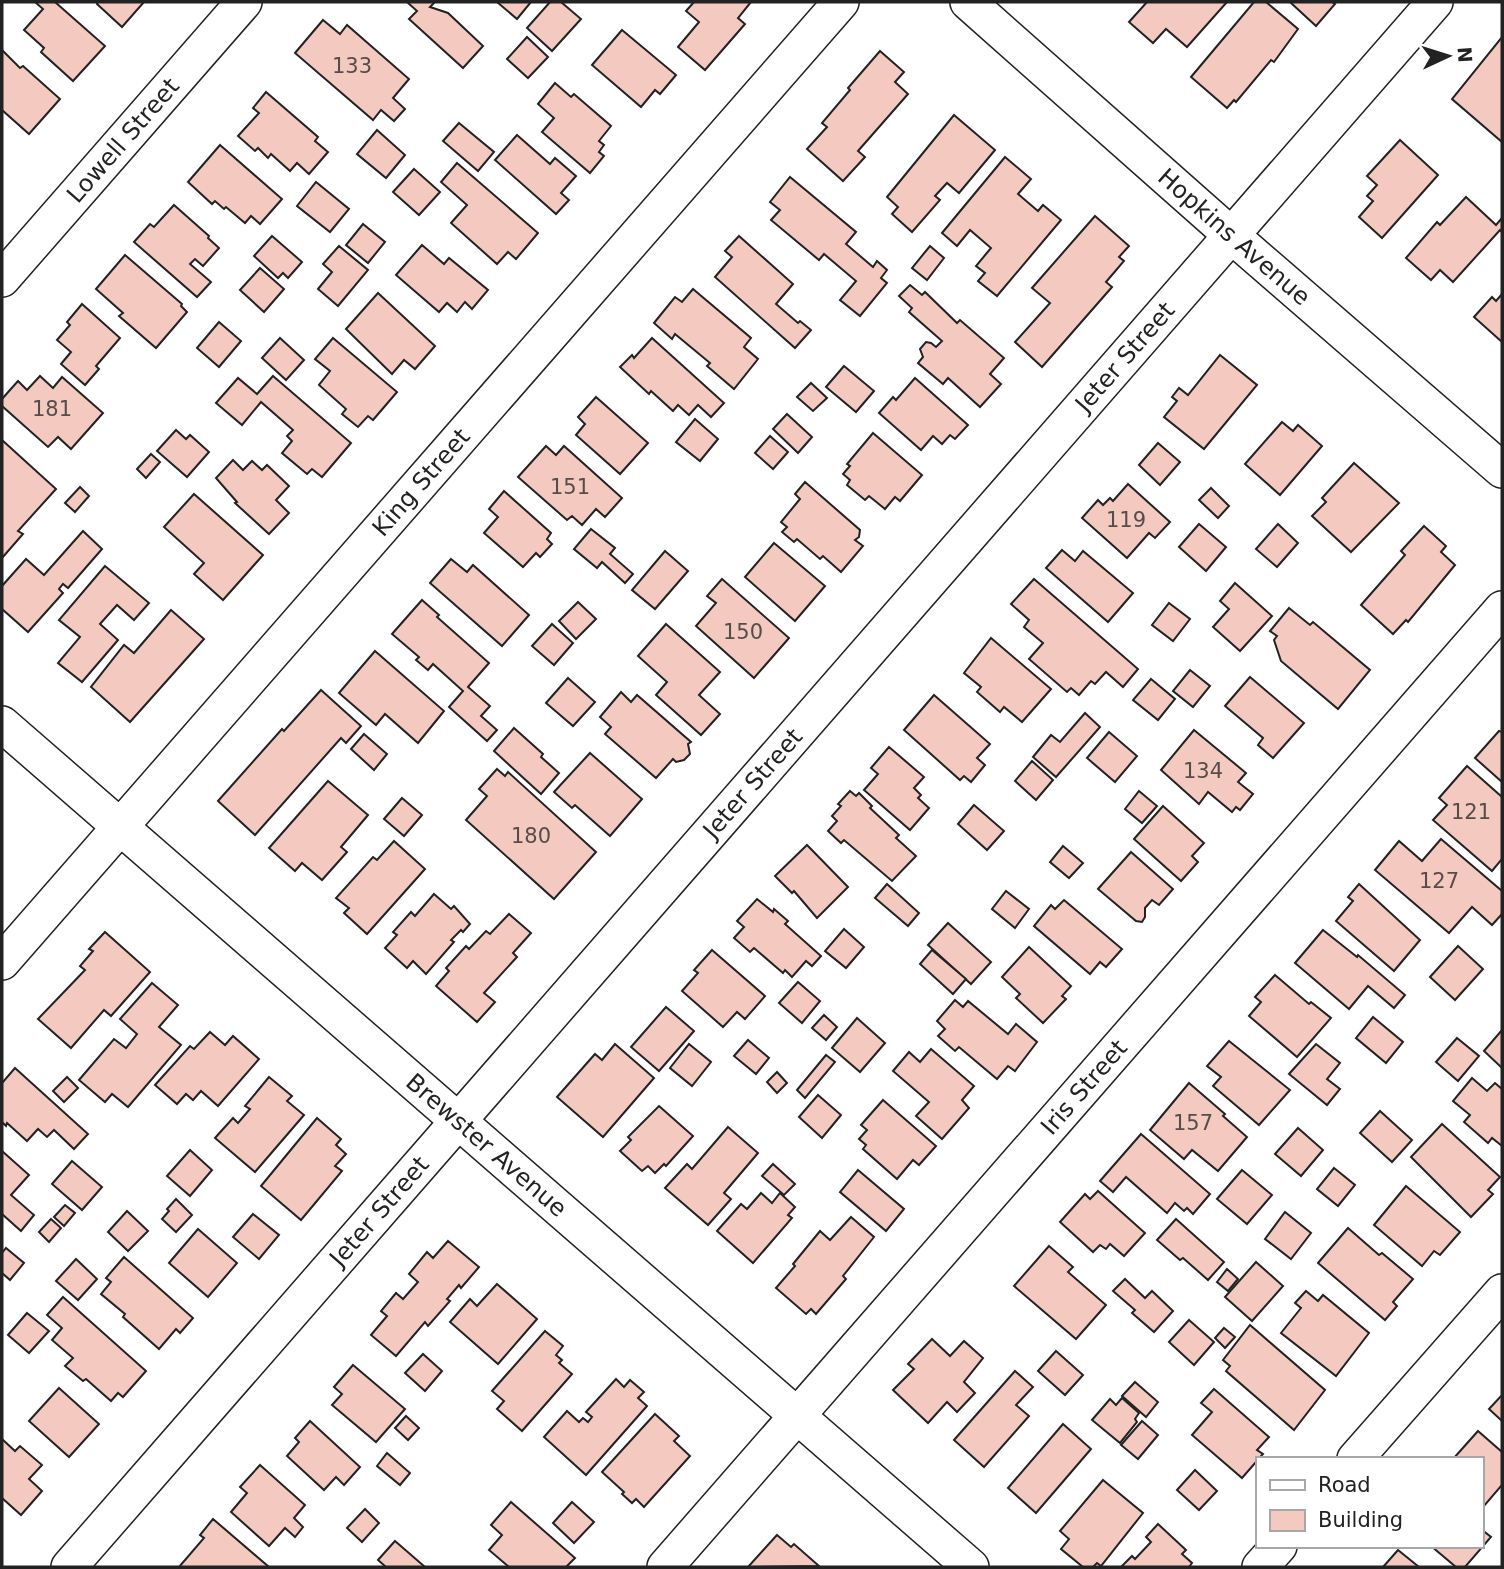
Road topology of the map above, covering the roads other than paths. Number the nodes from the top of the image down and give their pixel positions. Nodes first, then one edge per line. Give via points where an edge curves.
1 (244, 2) edge
2 (841, 2) edge
3 (968, 2) edge
4 (1435, 2) edge
5 (1231, 235) junction
6 (2, 279) edge
7 (1502, 470) edge
8 (1502, 609) edge
9 (2, 724) edge
10 (120, 827) junction
11 (2, 962) edge
12 (458, 1120) junction
13 (1502, 1292) edge
14 (797, 1416) junction
15 (1357, 1457) edge
16 (1277, 1548) edge
17 (69, 1567) edge
18 (666, 1567) edge
19 (971, 1567) edge
20 (1260, 1567) edge

1 - 6 street, Lowell Street
2 - 10 street, King Street
3 - 5 street, Hopkins Avenue
4 - 5 street, Jeter Street
5 - 7 street, Hopkins Avenue
5 - 12 street, Jeter Street
8 - 14 street, Iris Street
9 - 10 street, Brewster Avenue
10 - 11 street, King Street
10 - 12 street, Brewster Avenue
12 - 14 street, Brewster Avenue
12 - 17 street, Jeter Street
13 - 15 street
14 - 18 street, Iris Street
14 - 19 street, Brewster Avenue
16 - 20 street

